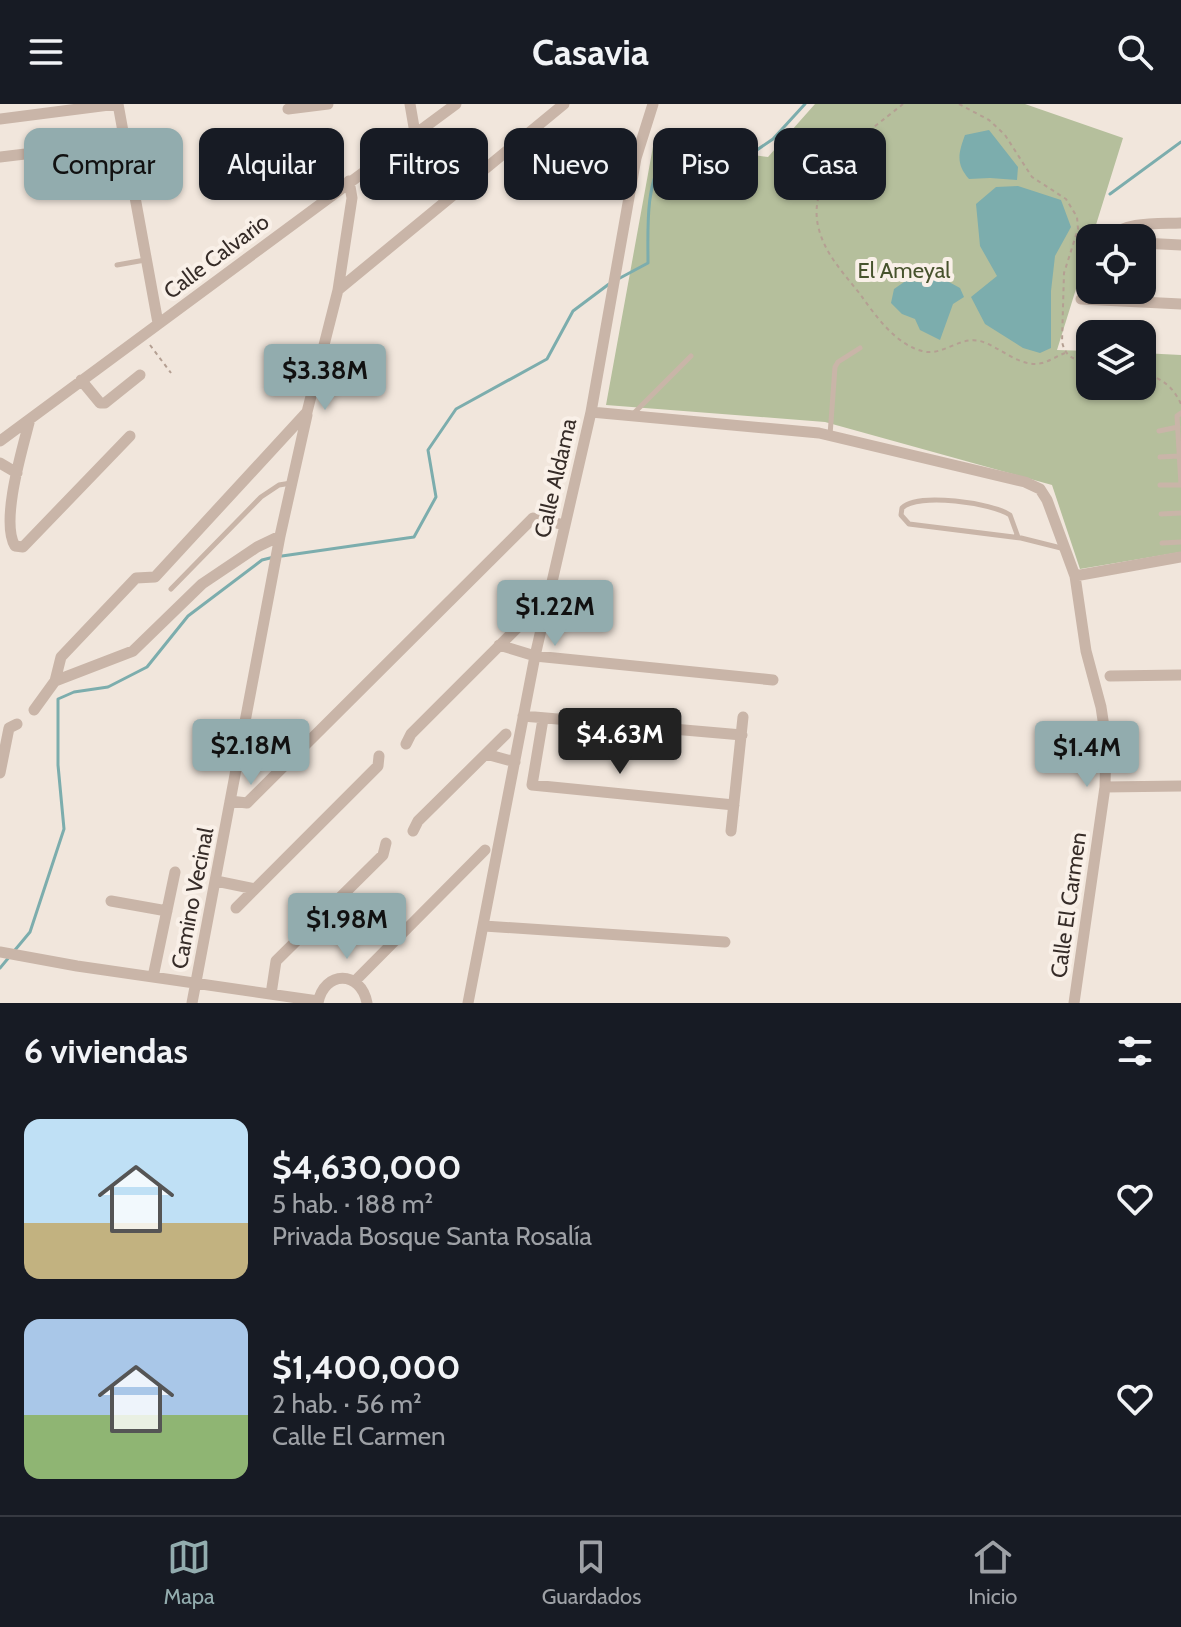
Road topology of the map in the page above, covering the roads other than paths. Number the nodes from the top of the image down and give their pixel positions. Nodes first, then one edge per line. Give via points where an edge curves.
1 (117, 104) edge
2 (328, 104) edge
3 (410, 104) edge
4 (456, 104) edge
5 (564, 104) edge
6 (653, 104) edge
7 (288, 109) dead end
8 (0, 119) edge
9 (121, 128) edge
10 (414, 128) edge
11 (422, 128) edge
12 (24, 154) edge
13 (0, 157) edge
14 (360, 173) edge
15 (349, 181) junction
16 (135, 200) edge
17 (1181, 223) edge
18 (1156, 224) edge
19 (1156, 244) edge
20 (1181, 245) edge
21 (146, 260) junction
22 (117, 265) dead end
23 (338, 290) junction
24 (1156, 303) edge
25 (1181, 304) edge
26 (158, 323) junction
27 (860, 348) dead end
28 (691, 356) dead end
29 (140, 375) dead end
30 (81, 380) junction
31 (307, 412) junction
32 (591, 412) junction
33 (1181, 413) edge
34 (631, 416) junction
35 (31, 418) junction
36 (1178, 427) junction
37 (1159, 431) dead end
38 (130, 436) dead end
39 (830, 436) junction
40 (0, 441) edge
41 (1179, 456) edge
42 (1160, 457) dead end
43 (0, 463) edge
44 (17, 473) junction
45 (292, 483) junction
46 (1160, 485) dead end
47 (1181, 485) edge
48 (1181, 513) edge
49 (1161, 514) dead end
50 (565, 525) junction
51 (280, 536) junction
52 (1018, 537) junction
53 (1181, 542) edge
54 (1162, 543) dead end
55 (1065, 549) junction
56 (1181, 557) edge
57 (1075, 576) junction
58 (171, 589) dead end
59 (530, 615) dead end
60 (499, 645) junction
61 (535, 656) junction
62 (1181, 675) edge
63 (1110, 676) dead end
64 (773, 680) dead end
65 (55, 681) junction
66 (34, 710) dead end
67 (533, 717) junction
68 (743, 717) dead end
69 (17, 724) dead end
70 (506, 734) dead end
71 (742, 735) junction
72 (406, 744) dead end
73 (486, 754) junction
74 (379, 756) dead end
75 (515, 762) junction
76 (0, 773) edge
77 (1181, 786) edge
78 (1105, 787) junction
79 (230, 801) junction
80 (734, 805) junction
81 (413, 831) dead end
82 (731, 831) dead end
83 (386, 843) dead end
84 (485, 850) dead end
85 (175, 872) dead end
86 (216, 881) junction
87 (255, 889) junction
88 (111, 901) dead end
89 (236, 908) dead end
90 (167, 911) junction
91 (488, 926) junction
92 (725, 942) dead end
93 (2, 953) edge
94 (153, 977) junction
95 (358, 977) junction
96 (196, 983) junction
97 (271, 994) junction
98 (318, 1002) edge
99 (370, 1002) edge
100 (192, 1003) edge
101 (468, 1003) edge
102 (1074, 1003) edge

1 - 8 street
1 - 9 street
2 - 7 street
3 - 10 street
4 - 11 street, Calle Calvario
5 - 23 street
6 - 32 street, Calle Aldama via 636,158
12 - 13 street
14 - 15 street, Calle Calvario
15 - 23 street via 352,198
15 - 26 street, Calle Calvario
16 - 21 street
17 - 18 street
19 - 20 street
21 - 22 lane
21 - 26 street
23 - 31 street
24 - 25 street
26 - 30 street, Calle Calvario
27 - 39 lane via 835,367
28 - 34 lane
29 - 30 street via 105,403
30 - 35 street, Calle Calvario
31 - 45 street
31 - 65 street via 155,577 136,578 61,657
32 - 34 street
32 - 50 street, Calle Aldama
33 - 36 lane
34 - 39 street
35 - 40 street, Calle Calvario
35 - 44 street
36 - 37 lane
36 - 41 lane
38 - 44 street via 23,547 9,537
39 - 55 street, Calle El Carmen via 1040,489
41 - 42 lane
41 - 47 lane
43 - 44 street
45 - 51 street
45 - 58 lane via 261,497
46 - 47 lane
48 - 49 lane
50 - 61 street, Calle Aldama
50 - 79 street via 533,518 247,803
51 - 65 street via 202,584 133,651
51 - 79 street, Camino Vecinal
52 - 52 lane via 909,524 902,508 914,500 937,500 998,509 1010,515
52 - 55 lane
53 - 54 lane
55 - 57 street, Calle El Carmen
56 - 57 street
57 - 78 street, Calle El Carmen via 1106,740
59 - 60 street
60 - 61 street
60 - 72 street
61 - 64 street
61 - 67 street, Calle Aldama
62 - 63 street
65 - 66 street
67 - 71 street
67 - 75 street, Calle Aldama
67 - 80 street via 532,785
68 - 71 street
69 - 76 street via 9,728
70 - 73 street
71 - 80 street
73 - 75 street
73 - 81 street
74 - 87 street via 378,766
75 - 91 street, Calle Aldama
77 - 78 street
78 - 102 street, Calle El Carmen
79 - 86 street, Camino Vecinal
80 - 82 street
83 - 97 street via 383,855 276,961
84 - 95 street
85 - 90 street
86 - 87 street
86 - 96 street, Camino Vecinal
87 - 89 street
88 - 90 street
90 - 94 street
91 - 92 street
91 - 101 street, Calle Aldama
93 - 94 street
94 - 96 street
95 - 98 street via 327,984
95 - 99 street
96 - 97 street
96 - 100 street, Camino Vecinal
97 - 98 street

